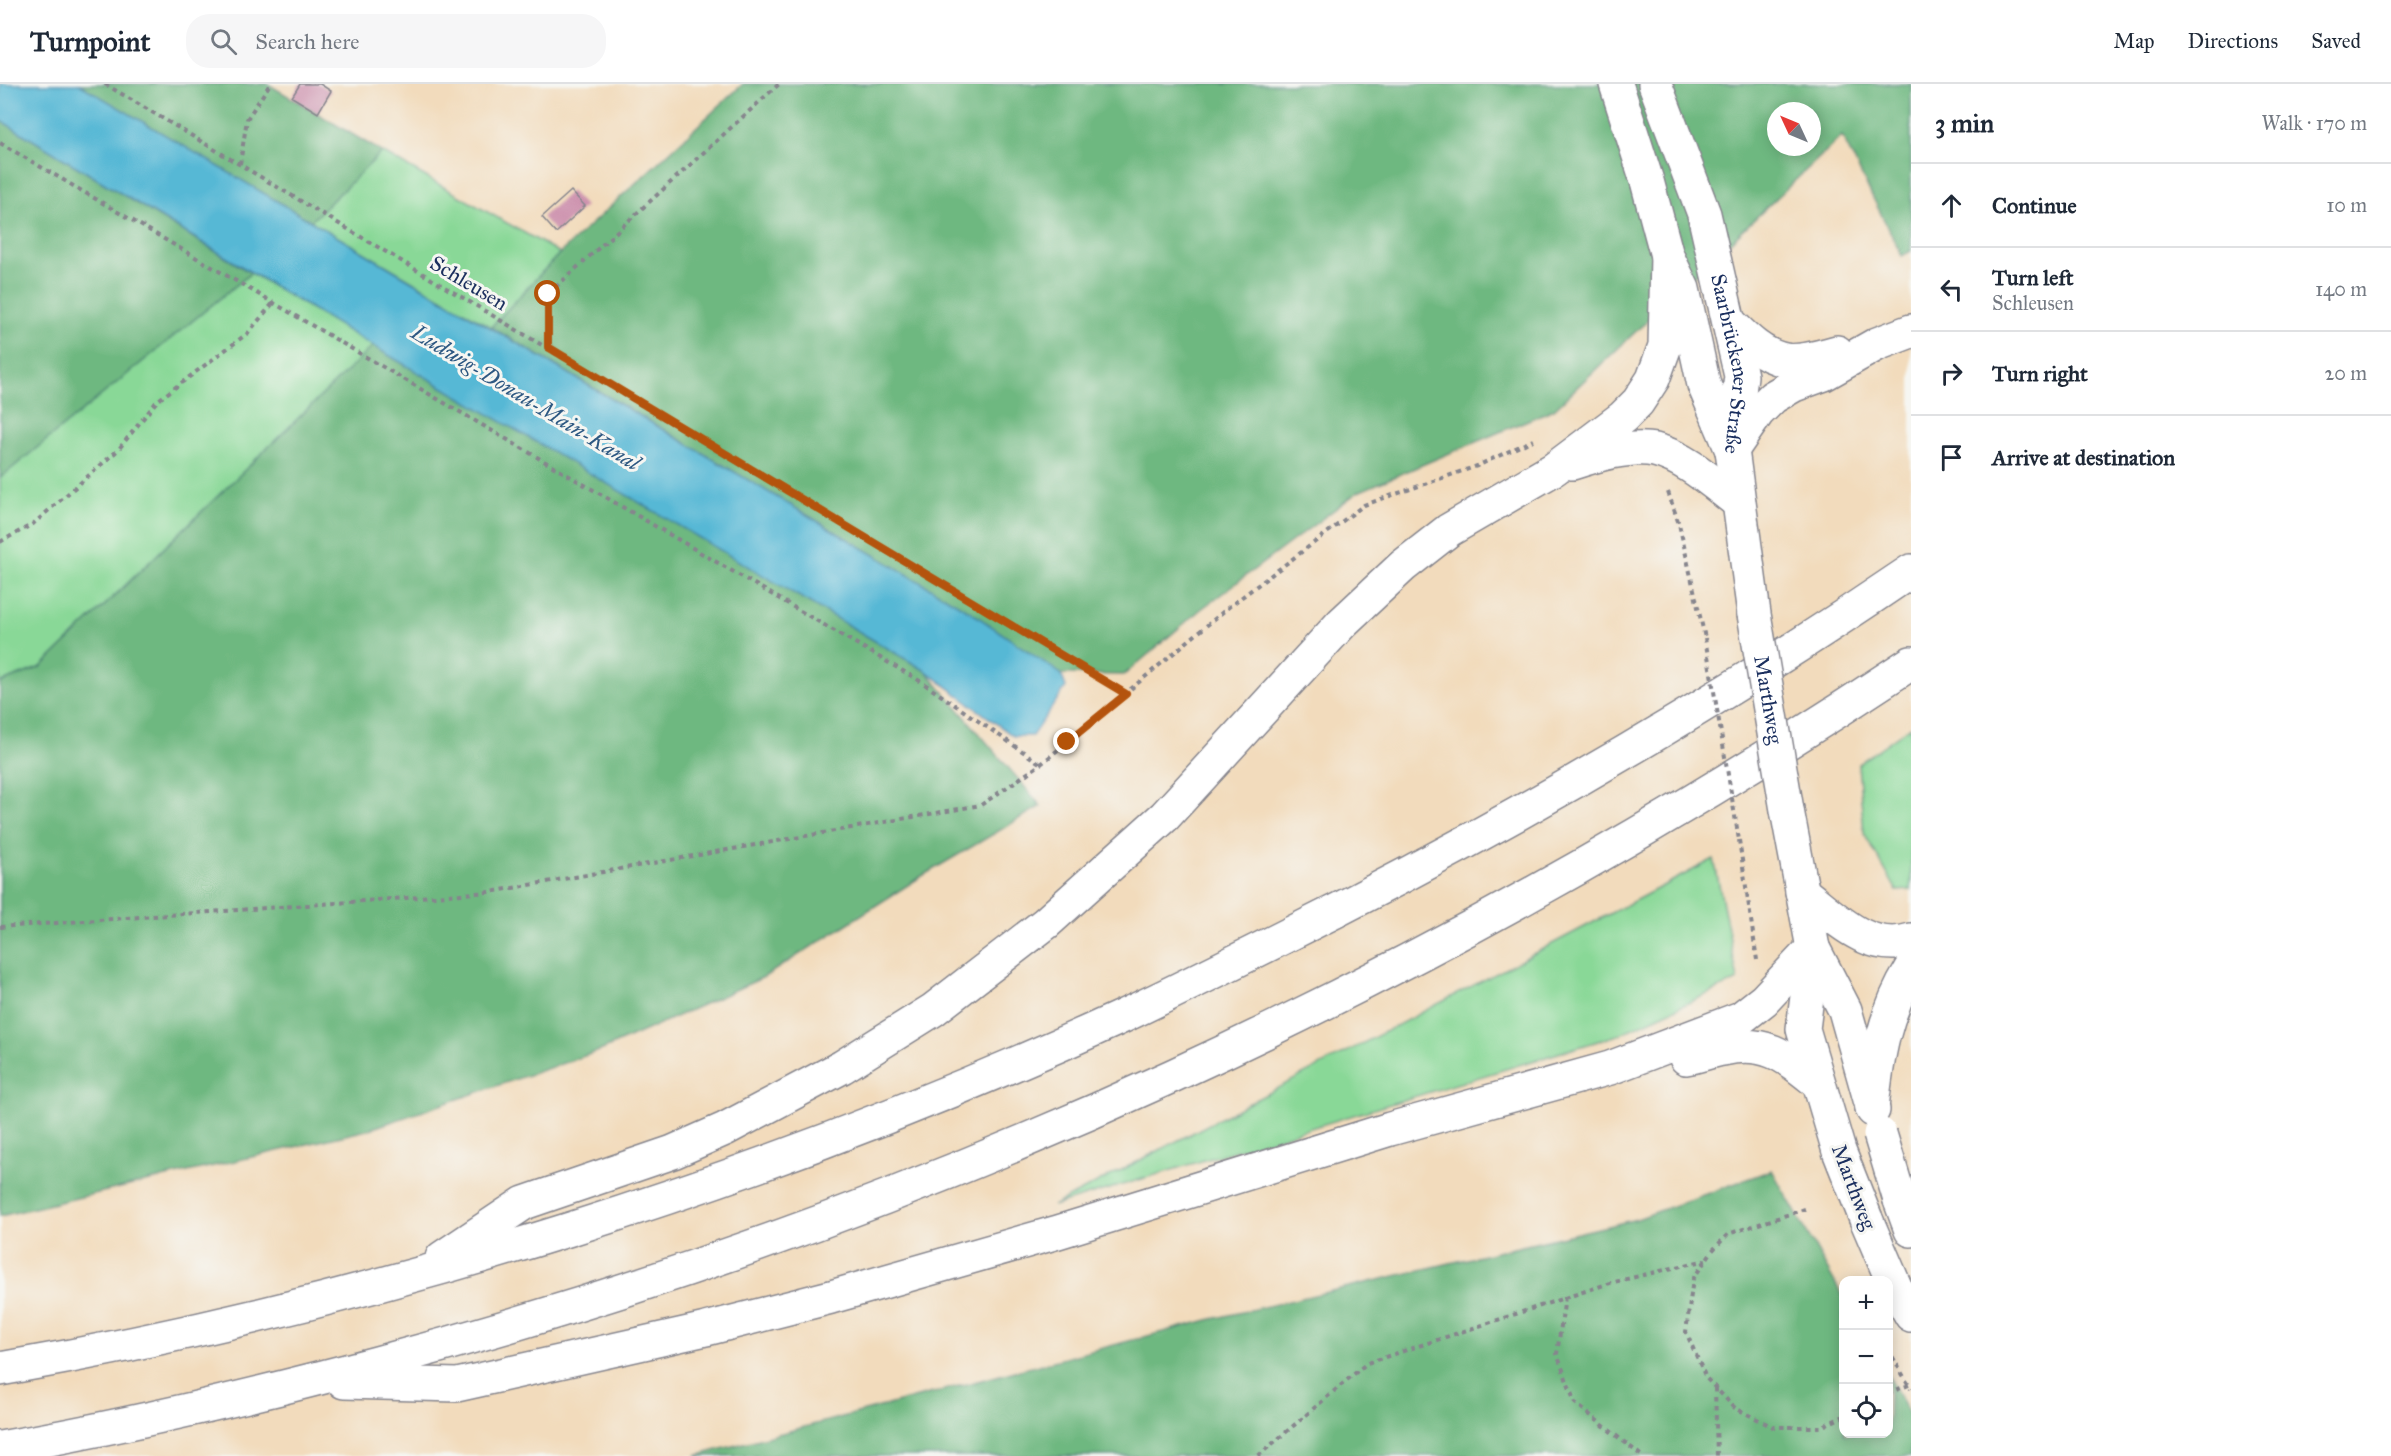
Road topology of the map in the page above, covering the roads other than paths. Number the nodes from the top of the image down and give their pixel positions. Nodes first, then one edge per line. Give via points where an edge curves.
1 (1616, 84) edge
2 (1655, 84) edge
3 (1667, 256) junction
4 (1730, 323) junction
5 (1911, 331) edge
6 (1877, 344) junction
7 (1732, 450) junction
8 (1554, 469) junction
9 (1738, 502) junction
10 (1911, 571) edge
11 (1911, 663) edge
12 (1802, 892) junction
13 (1911, 940) edge
14 (1813, 948) junction
15 (1911, 970) edge
16 (1610, 1068) junction
17 (1816, 1081) junction
18 (1876, 1121) junction
19 (1911, 1230) edge
20 (418, 1274) junction
21 (1911, 1315) edge
22 (0, 1369) edge
23 (309, 1380) junction
24 (0, 1448) edge

1 - 3 main road, Saarbrückener Straße
2 - 4 main road, Saarbrückener Straße via 1704,214
3 - 7 main road, Saarbrückener Straße via 1683,289 1704,385
3 - 8 main road via 1665,346 1653,378 1623,417
4 - 6 main road via 1762,350 1785,360
4 - 7 main road, Saarbrückener Straße via 1741,376
5 - 6 main road
6 - 7 main road via 1773,397
7 - 9 main road, Marthweg
8 - 9 main road via 1623,451 1653,450 1692,468
8 - 20 main road via 1449,530 1403,566 1335,631 1149,831 1046,923 933,1010 842,1067 724,1129 674,1152 524,1203
9 - 12 main road, Marthweg, bridge
10 - 20 main road via 1737,686 1541,801 1367,896 1119,1018 832,1138 537,1240
11 - 23 main road via 1779,749 1494,914 1340,996 1099,1110 938,1178 688,1270 527,1321
12 - 13 main road via 1862,937 1883,944
12 - 14 main road, Marthweg
14 - 16 main road via 1764,1000 1741,1018
14 - 17 main road, Marthweg via 1803,1029
14 - 18 main road, Marthweg via 1845,1010
15 - 18 main road via 1893,1002 1877,1057
16 - 17 main road via 1749,1046 1774,1050
16 - 23 main road via 1379,1133 1058,1232 695,1332 458,1386
17 - 21 main road, Marthweg, bridge via 1866,1219
18 - 19 main road, Marthweg, bridge
20 - 22 main road via 120,1347
23 - 24 main road

